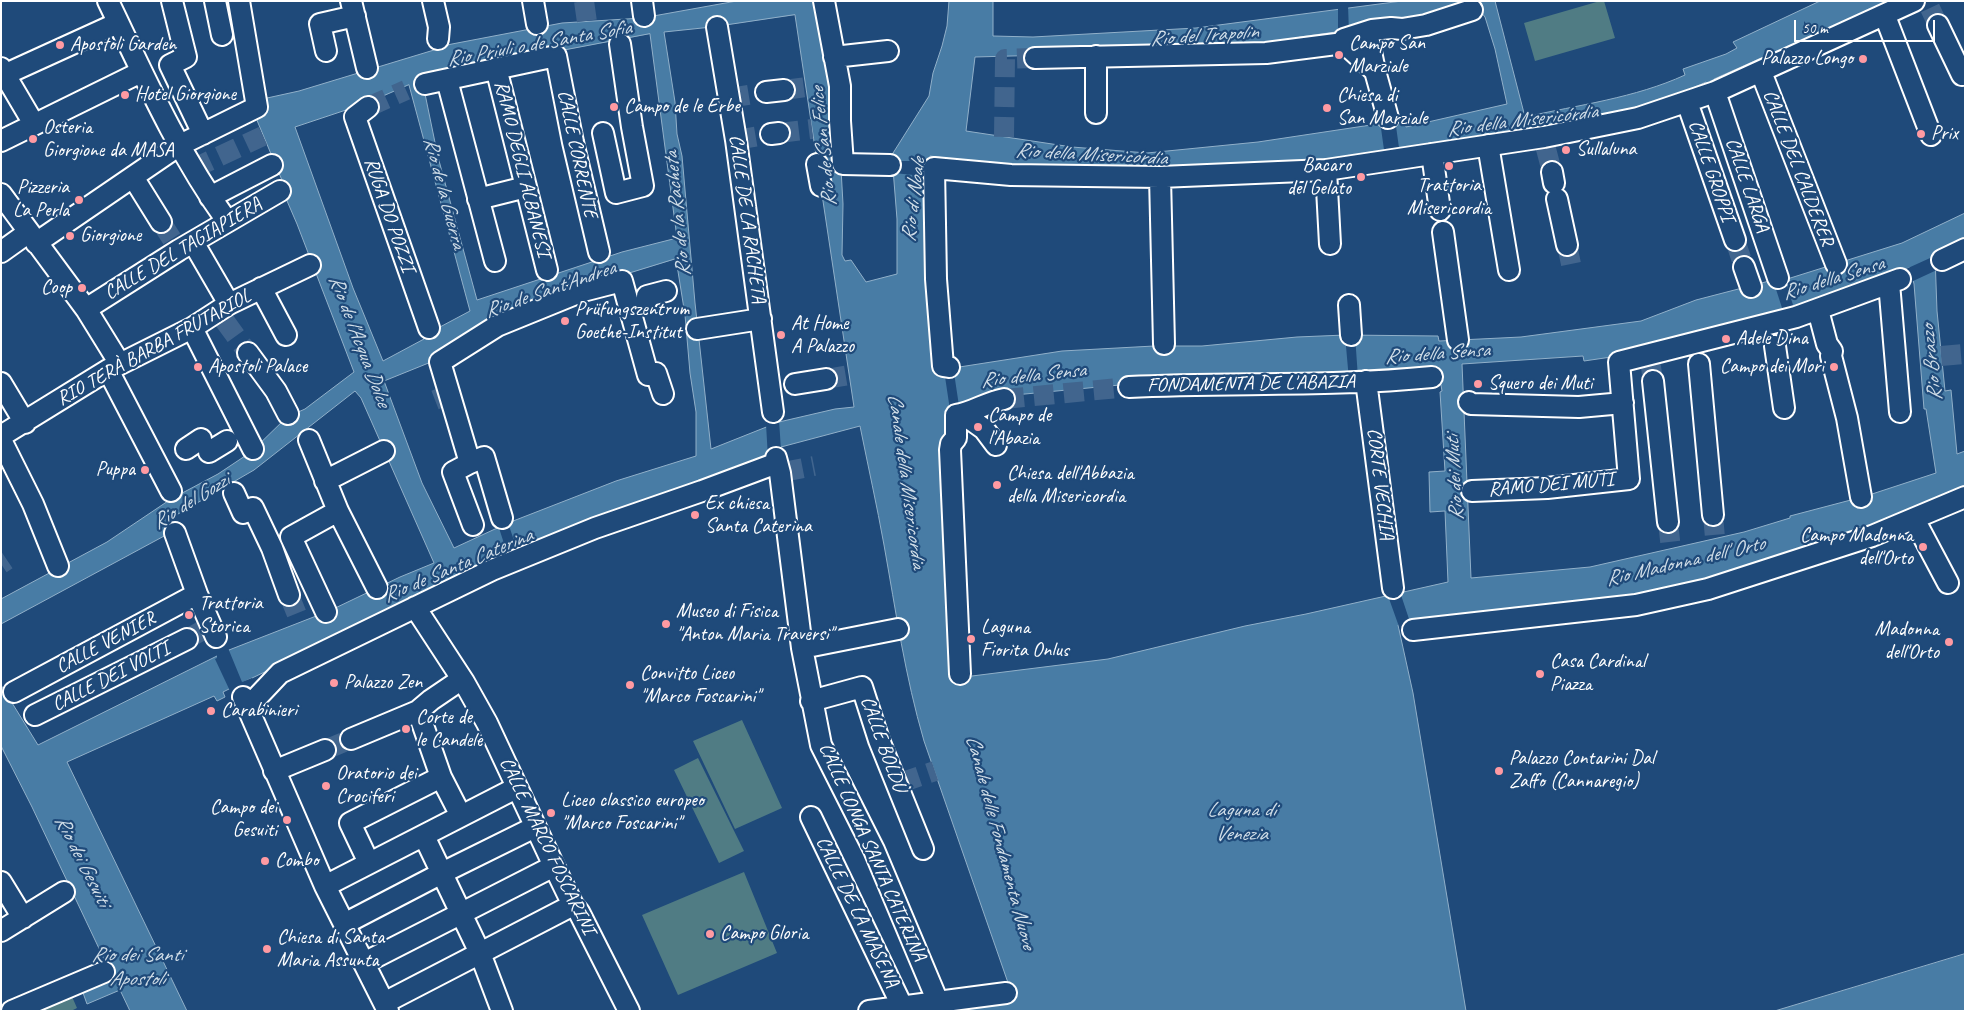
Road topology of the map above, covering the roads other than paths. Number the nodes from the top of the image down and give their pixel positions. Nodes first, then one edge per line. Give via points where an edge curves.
1 (108, 1) edge
2 (172, 1) edge
3 (215, 1) edge
4 (239, 1) edge
5 (433, 1) edge
6 (533, 1) edge
7 (824, 1) edge
8 (353, 9) edge
9 (1927, 9) edge
10 (1472, 10) dead end
11 (1885, 16) junction
12 (118, 23) junction
13 (537, 24) dead end
14 (717, 27) dead end
15 (1370, 31) junction
16 (222, 35) dead end
17 (438, 39) dead end
18 (1344, 39) junction
19 (620, 44) dead end
20 (326, 51) dead end
21 (888, 51) dead end
22 (1096, 56) junction
23 (834, 57) junction
24 (1035, 58) tunnel mouth
25 (367, 68) dead end
26 (496, 68) junction
27 (4, 71) edge
28 (1375, 71) junction
29 (141, 72) junction
30 (1760, 72) junction
31 (1962, 75) dead end
32 (447, 80) junction
33 (425, 84) tunnel mouth
34 (1716, 92) junction
35 (1687, 102) junction
36 (368, 107) tunnel mouth
37 (1096, 113) dead end
38 (1388, 118) dead end
39 (34, 124) junction
40 (633, 127) junction
41 (603, 133) junction
42 (203, 134) junction
43 (1931, 135) dead end
44 (1, 141) edge
45 (572, 142) junction
46 (1488, 145) junction
47 (178, 146) junction
48 (1432, 154) junction
49 (272, 164) dead end
50 (817, 164) dead end
51 (890, 165) dead end
52 (1326, 170) junction
53 (1160, 177) junction
54 (133, 178) junction
55 (1554, 184) tunnel mouth
56 (821, 186) dead end
57 (526, 187) junction
58 (280, 191) dead end
59 (1, 194) edge
60 (210, 197) junction
61 (478, 199) junction
62 (1440, 210) dead end
63 (227, 221) junction
64 (161, 222) tunnel mouth
65 (1443, 232) dead end
66 (32, 238) junction
67 (1735, 240) tunnel mouth
68 (193, 242) junction
69 (1330, 244) dead end
70 (1567, 245) tunnel mouth
71 (1965, 249) edge
72 (1, 252) edge
73 (599, 252) dead end
74 (1942, 260) dead end
75 (495, 261) dead end
76 (1836, 264) dead end
77 (310, 265) dead end
78 (1744, 266) tunnel mouth
79 (547, 270) dead end
80 (1509, 270) dead end
81 (1778, 278) dead end
82 (1751, 287) dead end
83 (261, 288) junction
84 (666, 291) dead end
85 (1349, 305) dead end
86 (86, 309) junction
87 (637, 310) junction
88 (1818, 311) junction
89 (223, 312) junction
90 (761, 319) junction
91 (192, 328) junction
92 (429, 328) dead end
93 (697, 329) dead end
94 (286, 335) dead end
95 (1351, 335) dead end
96 (1458, 340) dead end
97 (1164, 344) dead end
98 (1775, 346) dead end
99 (1697, 351) junction
100 (248, 353) tunnel mouth
101 (114, 367) junction
102 (949, 367) dead end
103 (1432, 377) dead end
104 (826, 379) tunnel mouth
105 (1366, 381) junction
106 (1653, 381) tunnel mouth
107 (1, 383) edge
108 (795, 384) dead end
109 (1129, 387) tunnel mouth
110 (663, 394) dead end
111 (1004, 399) tunnel mouth
112 (1468, 402) dead end
113 (1623, 403) junction
114 (1784, 408) dead end
115 (773, 412) dead end
116 (1900, 412) dead end
117 (288, 414) dead end
118 (963, 414) junction
119 (24, 422) junction
120 (1, 436) edge
121 (1, 440) edge
122 (309, 440) dead end
123 (227, 441) dead end
124 (996, 445) dead end
125 (199, 447) dead end
126 (253, 449) dead end
127 (384, 450) dead end
128 (470, 463) junction
129 (325, 481) junction
130 (170, 491) dead end
131 (1472, 491) dead end
132 (234, 493) dead end
133 (1861, 497) dead end
134 (1958, 501) edge
135 (338, 511) junction
136 (1713, 515) tunnel mouth
137 (502, 518) dead end
138 (1914, 519) junction
139 (1668, 522) tunnel mouth
140 (473, 525) dead end
141 (175, 533) dead end
142 (291, 537) junction
143 (271, 546) junction
144 (58, 566) dead end
145 (1948, 583) dead end
146 (377, 588) dead end
147 (1393, 588) dead end
148 (197, 594) junction
149 (289, 595) tunnel mouth
150 (415, 607) junction
151 (326, 612) dead end
152 (898, 629) dead end
153 (1413, 630) dead end
154 (211, 631) dead end
155 (187, 639) tunnel mouth
156 (802, 648) junction
157 (960, 674) dead end
158 (463, 681) junction
159 (14, 692) dead end
160 (811, 701) junction
161 (418, 711) junction
162 (35, 715) dead end
163 (351, 738) tunnel mouth
164 (325, 750) tunnel mouth
165 (274, 771) junction
166 (441, 777) junction
167 (516, 788) junction
168 (461, 816) junction
169 (811, 817) dead end
170 (535, 827) junction
171 (424, 836) junction
172 (922, 849) dead end
173 (364, 866) junction
174 (554, 866) junction
175 (442, 873) junction
176 (1, 882) edge
177 (325, 886) junction
178 (64, 892) dead end
179 (573, 905) junction
180 (460, 914) junction
181 (23, 918) junction
182 (344, 924) junction
183 (1, 931) edge
184 (480, 953) junction
185 (362, 959) junction
186 (104, 972) dead end
187 (1006, 994) dead end
188 (938, 1002) junction
189 (902, 1006) junction
190 (386, 1007) edge
191 (12, 1011) edge
192 (502, 1011) edge
193 (629, 1011) edge
194 (869, 1011) edge

1 - 12 street
2 - 42 street via 186,57 170,65
3 - 16 street
4 - 42 street via 257,107
5 - 17 street via 439,27
6 - 13 street
7 - 23 street
8 - 20 street via 320,24
8 - 25 street
9 - 11 street
9 - 31 street
10 - 15 street via 1426,25
11 - 30 street
11 - 43 street
12 - 27 street
12 - 29 street
14 - 90 street, CALLE DE LA RACHETA
15 - 18 street
15 - 28 street
18 - 22 street via 1266,53
18 - 28 street
19 - 40 street
21 - 23 street
22 - 24 street
22 - 37 street
23 - 51 street via 840,86 843,164
26 - 32 street
26 - 45 street, CALLE CORRENTE via 556,56
26 - 57 street, RAMO DEGLI ALBANESI
27 - 39 street
28 - 38 street
29 - 39 street
29 - 47 street
30 - 34 street
30 - 76 street, CALLE DEL CALDERER
32 - 33 street
32 - 61 street
34 - 35 street
34 - 81 street, CALLE LARGA
35 - 46 street via 1545,141
35 - 67 street, CALLE GROPPI
36 - 92 street, RUGA DO POZZI via 355,117
39 - 44 street
40 - 41 street
40 - 41 street via 643,186 616,193
41 - 45 street
42 - 47 street
45 - 73 street, CALLE CORRENTE
46 - 48 street
46 - 80 street
47 - 54 street
47 - 60 street
48 - 52 street
48 - 62 street
49 - 60 street
50 - 56 street
52 - 53 street
52 - 69 street
53 - 97 street
53 - 102 street via 1011,175 934,168 936,279 943,366
54 - 64 street
54 - 66 street
55 - 70 street
57 - 61 street
57 - 79 street, RAMO DEGLI ALBANESI
58 - 63 street, CALLE DEL TAGIAPIERA
59 - 66 street
60 - 63 street
61 - 75 street
63 - 68 street, CALLE DEL TAGIAPIERA
65 - 96 street
66 - 72 street
66 - 86 street
68 - 86 street, CALLE DEL TAGIAPIERA
68 - 89 street
71 - 74 street
77 - 83 street, RIO TERÀ BARBA FRUTARIOL
78 - 82 street
83 - 89 street, RIO TERÀ BARBA FRUTARIOL
83 - 94 street
84 - 87 street via 647,296
85 - 95 street
86 - 101 street
87 - 110 street via 648,375 656,373
87 - 128 street via 622,280 583,291 498,326 440,362
88 - 99 street via 1791,315
88 - 116 street via 1895,281
88 - 133 street via 1832,351
89 - 91 street, RIO TERÀ BARBA FRUTARIOL
90 - 93 street
90 - 115 street, CALLE DE LA RACHETA
91 - 101 street, RIO TERÀ BARBA FRUTARIOL
91 - 126 street
98 - 114 street
99 - 113 street via 1619,362
99 - 136 street
100 - 117 street via 276,391
101 - 119 street, RIO TERÀ BARBA FRUTARIOL
101 - 130 street
103 - 105 street, FONDAMENTA DE L'ABAZIA
104 - 108 street
105 - 109 street, FONDAMENTA DE L'ABAZIA
105 - 147 street, CORTE VECHIA
106 - 139 street
107 - 119 street
111 - 118 street
112 - 113 street via 1579,407
113 - 131 street, RAMO DEI MUTI via 1629,479 1538,489
118 - 124 street via 984,429
118 - 157 street via 956,416 956,438 951,444
119 - 120 street, RIO TERÀ BARBA FRUTARIOL
121 - 144 street via 33,504
122 - 129 street
123 - 125 street
127 - 129 street
128 - 137 street via 484,457
128 - 140 street via 453,472
129 - 135 street
132 - 143 street via 243,513 253,508
134 - 138 street
135 - 142 street
135 - 146 street
138 - 145 street
138 - 153 street via 1723,585 1651,602
141 - 148 street
142 - 143 street
142 - 151 street
143 - 149 street
148 - 154 street
148 - 159 street, CALLE VENIER
150 - 156 street, CALLE LONGA SANTA CATERINA via 515,560 595,528 702,492 776,460
150 - 158 street, CALLE MARCO FOSCARINI
150 - 165 street via 280,672 245,702
152 - 156 street
155 - 162 street, CALLE DEI VOLTI
156 - 160 street, CALLE LONGA SANTA CATERINA
158 - 161 street
158 - 167 street, CALLE MARCO FOSCARINI via 487,723
160 - 172 street, CALLE BOLDÙ via 862,687
160 - 188 street, CALLE LONGA SANTA CATERINA via 821,745 874,850
161 - 163 street
161 - 166 street
164 - 165 street
165 - 177 street
166 - 168 street
166 - 173 street via 350,823
167 - 168 street
167 - 170 street, CALLE MARCO FOSCARINI
168 - 171 street
169 - 189 street, CALLE DE LA MASENA
170 - 174 street, CALLE MARCO FOSCARINI
170 - 175 street
171 - 173 street
171 - 175 street
173 - 177 street
174 - 179 street, CALLE MARCO FOSCARINI
174 - 180 street
175 - 180 street
175 - 182 street
176 - 181 street
177 - 182 street
178 - 181 street
179 - 184 street
179 - 193 street, CALLE MARCO FOSCARINI
180 - 184 street
180 - 185 street
181 - 183 street
182 - 185 street
184 - 190 street
184 - 192 street
185 - 190 street
186 - 191 street
187 - 188 street
188 - 189 street
189 - 194 street

